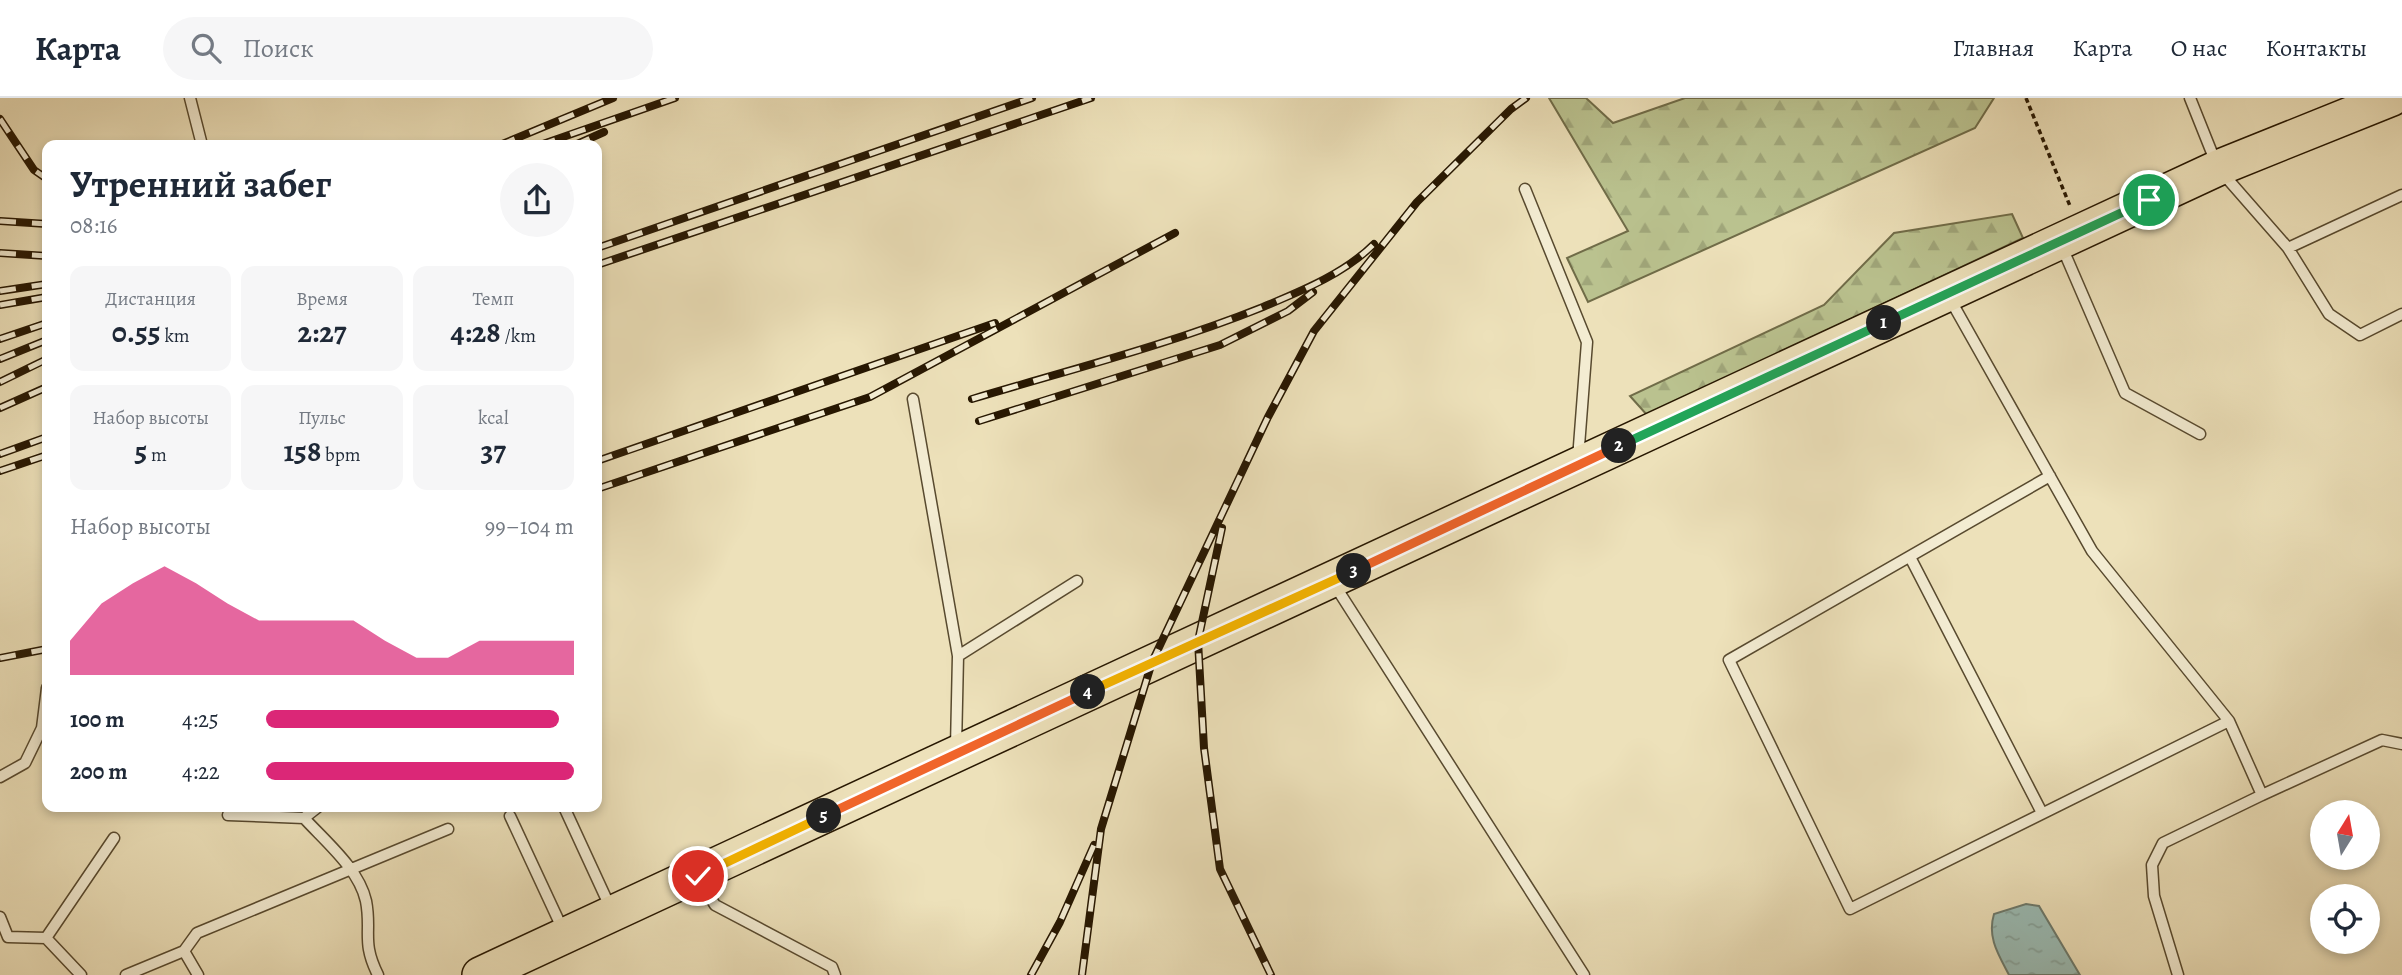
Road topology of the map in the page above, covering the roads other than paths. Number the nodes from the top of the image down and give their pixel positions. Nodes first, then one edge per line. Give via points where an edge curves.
1 (190, 98) edge
2 (2190, 98) edge
3 (2392, 98) edge
4 (201, 140) edge
5 (2218, 168) junction
6 (1525, 189) dead end
7 (2402, 195) edge
8 (2070, 236) junction
9 (2288, 248) junction
10 (1947, 294) junction
11 (2402, 313) edge
12 (913, 398) dead end
13 (2200, 434) dead end
14 (1577, 465) junction
15 (2050, 476) junction
16 (1910, 557) junction
17 (1333, 581) junction
18 (1077, 582) dead end
19 (958, 656) junction
20 (2229, 721) junction
21 (42, 728) edge
22 (2402, 744) edge
23 (956, 753) junction
24 (0, 777) edge
25 (2262, 795) junction
26 (2041, 811) junction
27 (312, 812) edge
28 (566, 812) edge
29 (228, 815) dead end
30 (510, 816) dead end
31 (304, 818) junction
32 (448, 829) dead end
33 (114, 838) dead end
34 (351, 870) junction
35 (698, 876) junction
36 (613, 913) junction
37 (0, 917) edge
38 (566, 936) junction
39 (4, 938) edge
40 (47, 938) junction
41 (184, 951) junction
42 (81, 975) edge
43 (126, 975) edge
44 (198, 975) edge
45 (378, 975) edge
46 (480, 975) edge
47 (835, 975) edge
48 (1584, 975) edge
49 (2178, 975) edge

1 - 4 lane
2 - 5 lane
3 - 5 main road
5 - 8 main road
5 - 9 lane
6 - 14 lane via 1587,342
7 - 9 lane
8 - 10 main road
8 - 13 lane via 2125,393
9 - 11 lane via 2329,314 2360,335
10 - 14 main road
10 - 15 lane
12 - 19 lane
14 - 17 main road
15 - 16 lane
15 - 20 lane via 2092,551
16 - 26 lane
16 - 26 lane via 1729,660 1850,909
17 - 23 main road
17 - 48 lane
18 - 19 lane
19 - 23 lane
20 - 25 lane
20 - 26 lane
21 - 24 lane via 25,763
22 - 25 lane via 2382,740
23 - 35 main road
25 - 49 lane via 2163,843 2152,865 2154,896
27 - 31 lane
28 - 36 lane
29 - 31 lane
30 - 38 lane
31 - 34 lane
32 - 34 lane
33 - 40 lane
34 - 41 lane via 197,933
34 - 45 lane via 366,900 367,954
35 - 36 main road
35 - 47 lane via 715,905 832,967
36 - 38 main road
37 - 39 lane
38 - 46 main road
39 - 40 lane
40 - 42 lane
41 - 43 lane
41 - 44 lane

